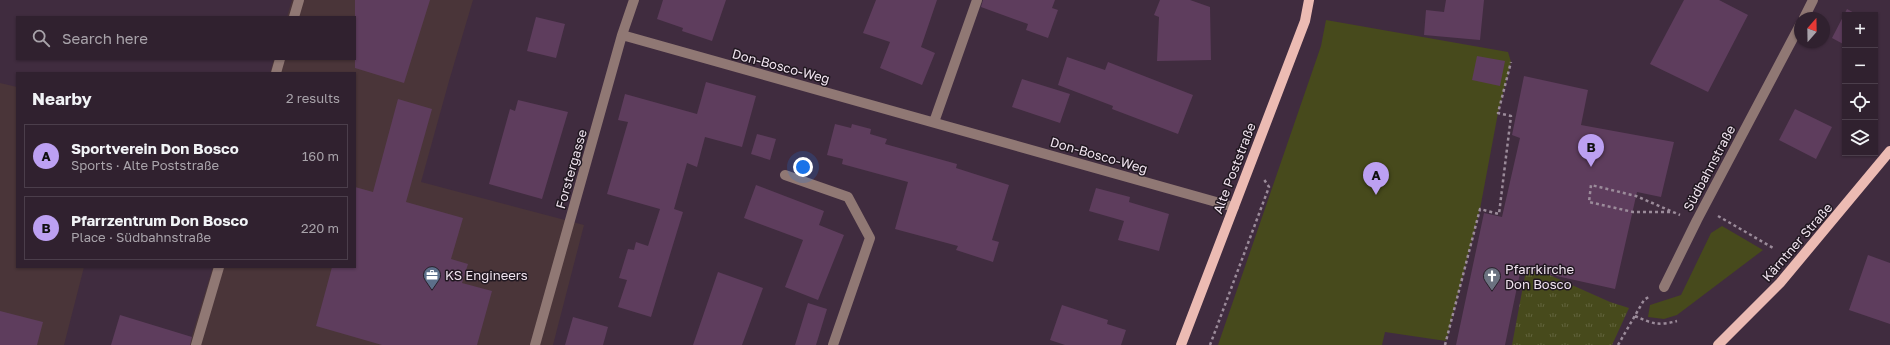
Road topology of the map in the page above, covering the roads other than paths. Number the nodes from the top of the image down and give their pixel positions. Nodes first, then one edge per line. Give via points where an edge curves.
1 (300, 0) edge
2 (634, 0) edge
3 (977, 0) edge
4 (1309, 0) edge
5 (1813, 0) edge
6 (1807, 12) edge
7 (294, 16) edge
8 (622, 35) junction
9 (1794, 36) edge
10 (280, 60) edge
11 (276, 72) edge
12 (934, 122) junction
13 (1890, 151) edge
14 (785, 175) dead end
15 (1234, 207) junction
16 (219, 268) edge
17 (1664, 287) road end
18 (196, 345) edge
19 (535, 345) edge
20 (832, 345) edge
21 (1181, 345) edge
22 (1718, 345) edge

1 - 7 street
2 - 8 street, Forstergasse
3 - 12 street
4 - 15 main road, Alte Poststraße via 1305,21
5 - 6 street
8 - 12 street, Don-Bosco-Weg
8 - 19 street, Forstergasse
9 - 17 street, Südbahnstraße
10 - 11 street
12 - 15 street, Don-Bosco-Weg
13 - 22 main road, Kärntner Straße via 1780,282
14 - 20 street via 848,196 870,238
15 - 21 main road, Alte Poststraße
16 - 18 street

